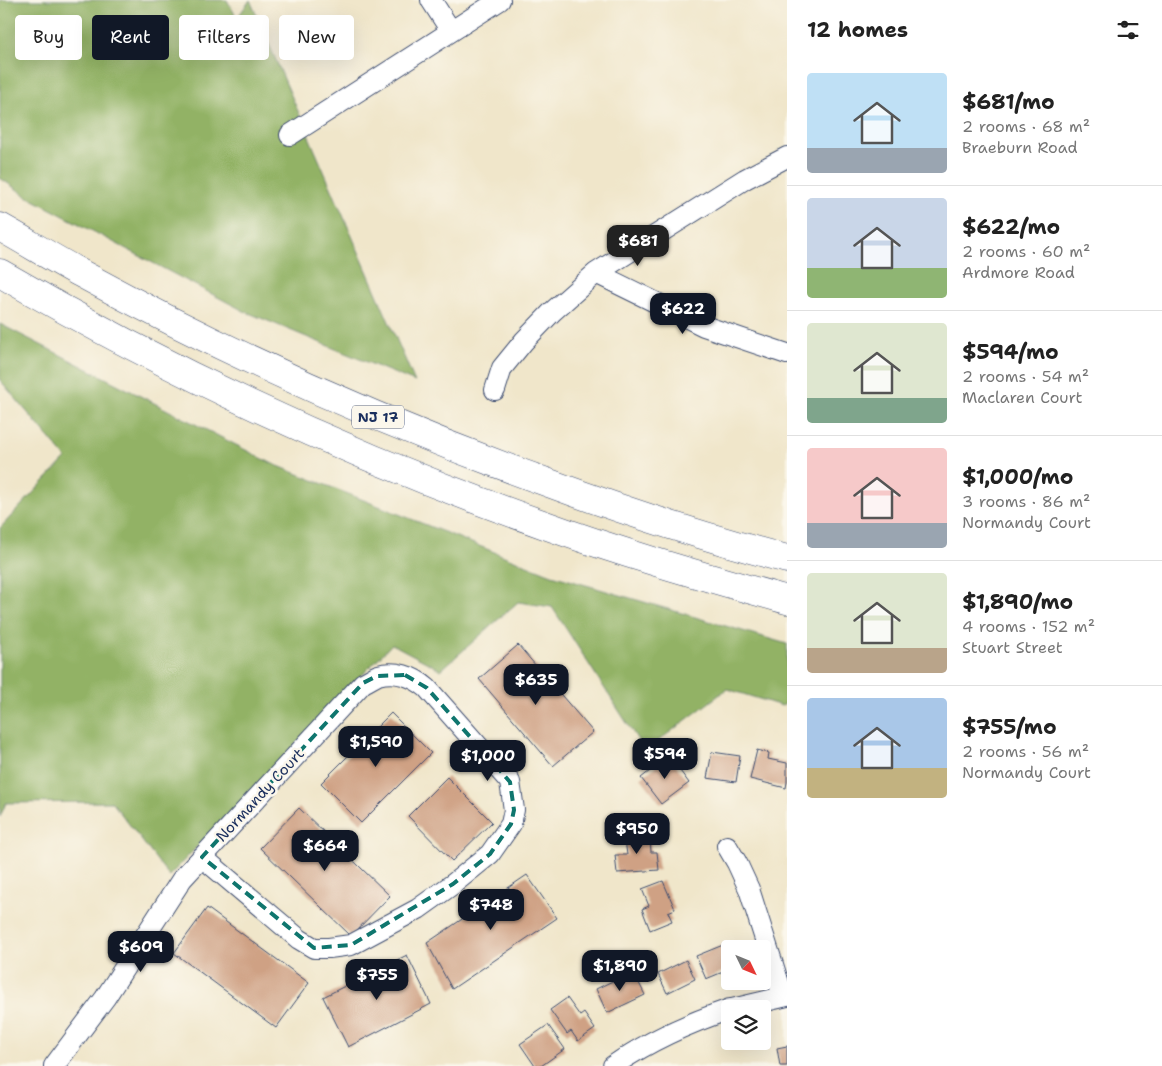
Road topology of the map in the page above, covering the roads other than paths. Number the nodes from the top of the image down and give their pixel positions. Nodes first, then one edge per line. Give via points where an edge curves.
1 (431, 0) edge
2 (500, 0) edge
3 (451, 31) junction
4 (290, 134) dead end
5 (787, 157) edge
6 (0, 227) edge
7 (0, 273) edge
8 (596, 273) junction
9 (787, 354) edge
10 (495, 390) dead end
11 (787, 558) edge
12 (787, 600) edge
13 (727, 846) dead end
14 (202, 857) junction
15 (785, 996) edge
16 (768, 1000) edge
17 (721, 1013) edge
18 (617, 1065) edge
19 (54, 1066) edge

1 - 3 street
2 - 3 street
3 - 4 street
5 - 8 street via 745,179
6 - 11 highway, NJ 17 via 81,274 201,336 453,448 579,494 710,537
7 - 12 highway, NJ 17 via 107,333 221,390 419,477 612,548
8 - 9 street via 704,326
8 - 10 street via 524,341 502,368
13 - 15 street via 749,889
14 - 14 street, Normandy Court via 363,683 377,676 391,673 421,682 510,782 514,810 511,824 490,854 418,909 351,945 314,948
14 - 19 street, Normandy Court via 182,878 105,998
15 - 16 street
17 - 18 street via 679,1028

